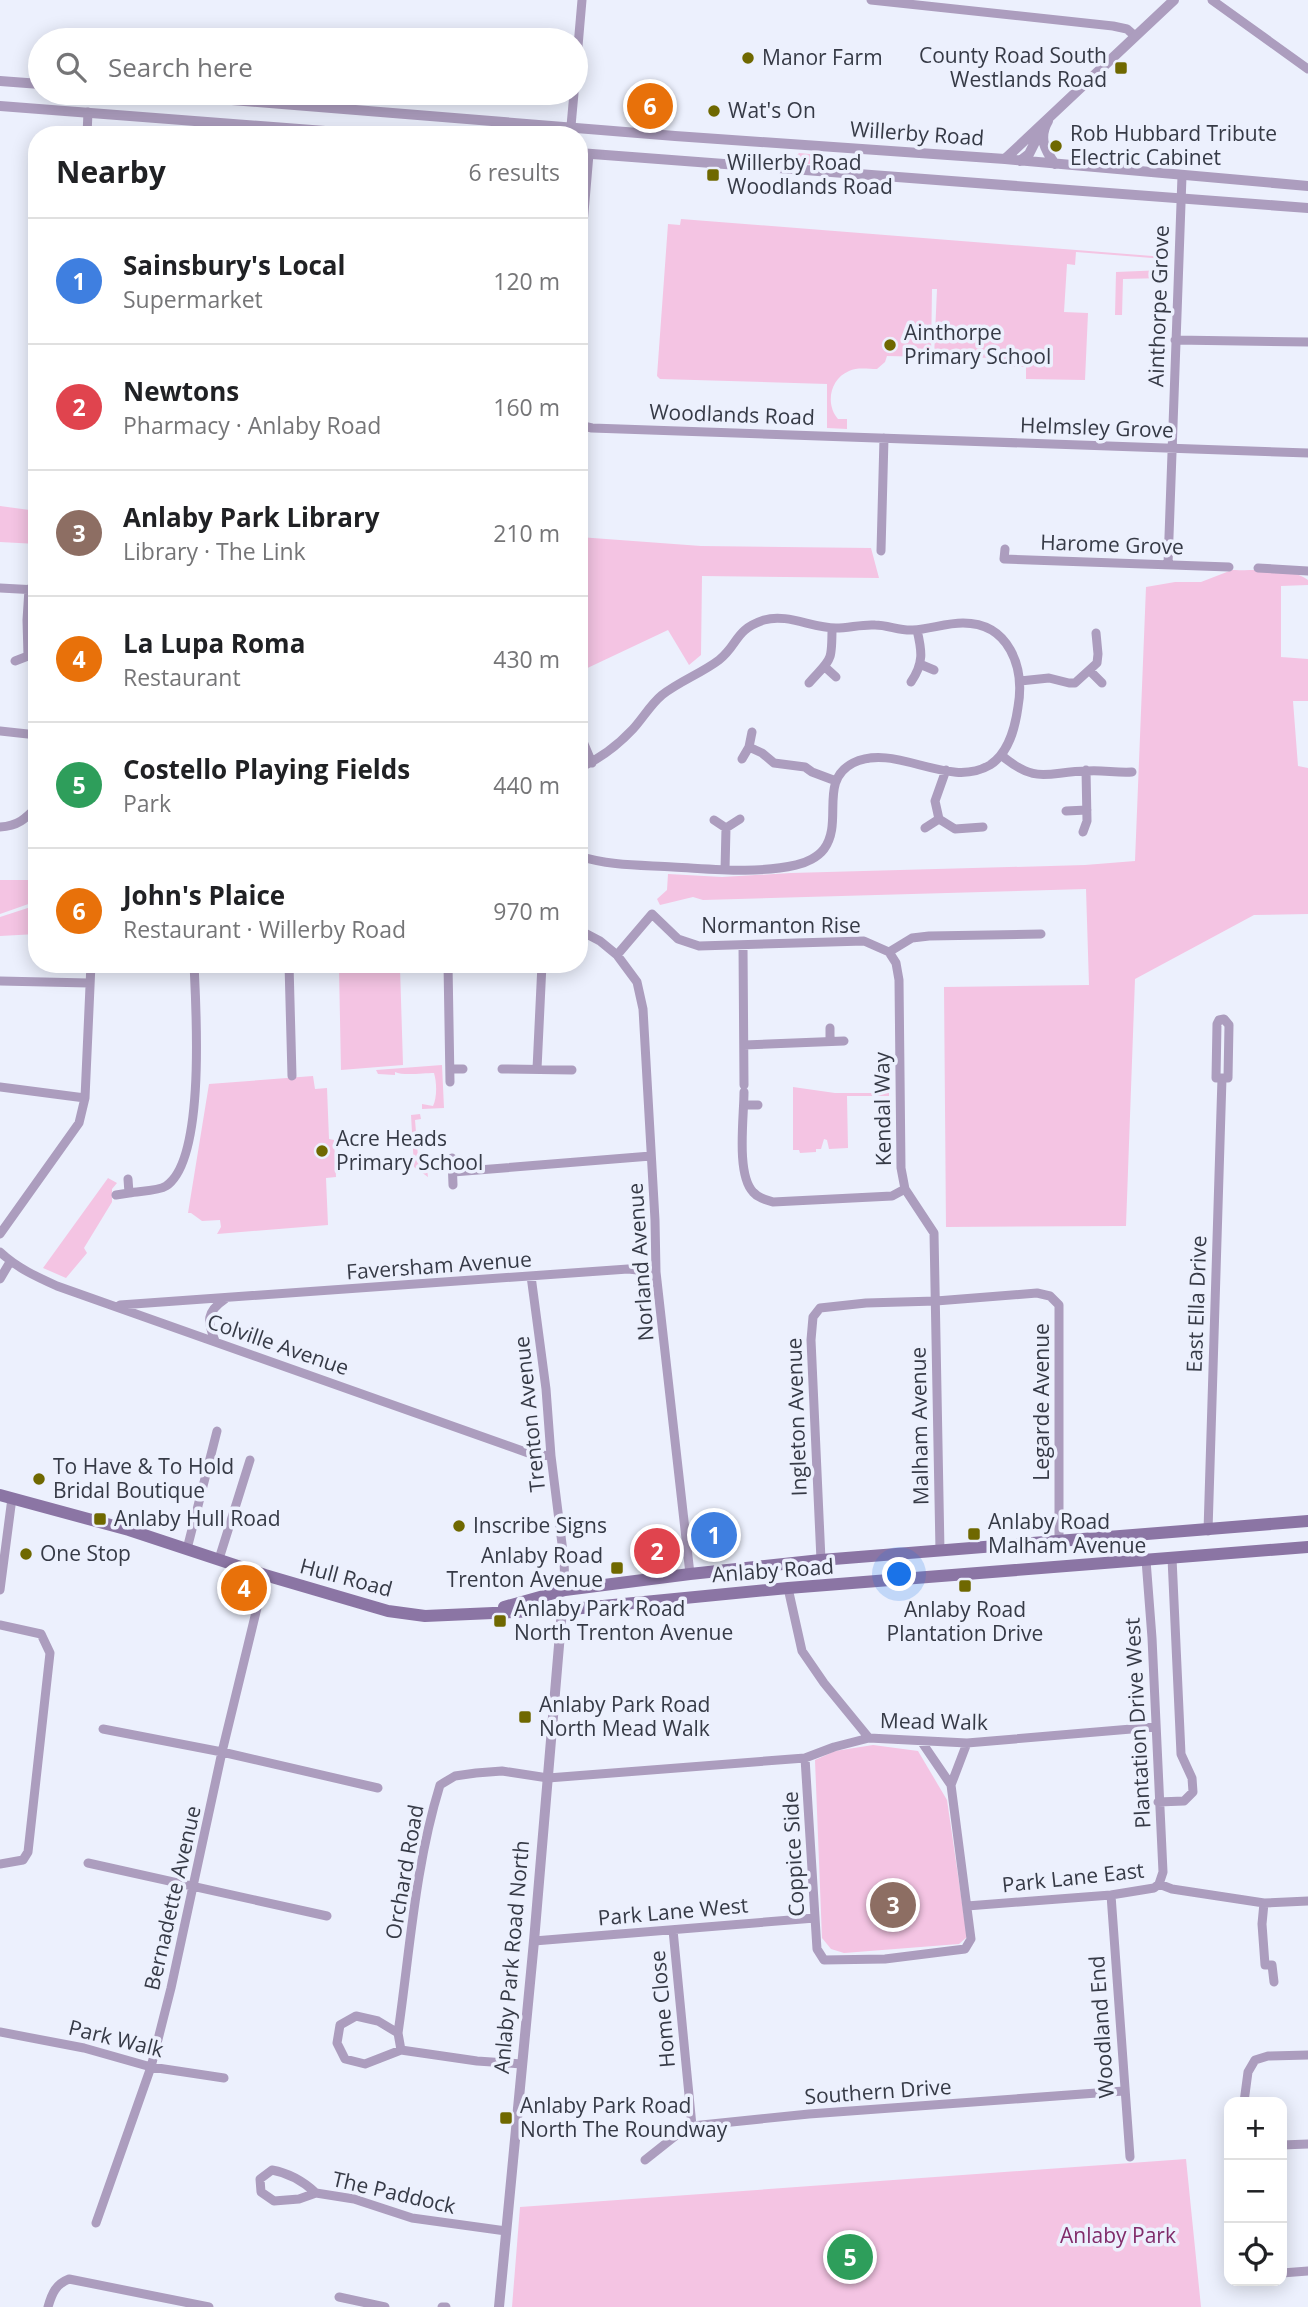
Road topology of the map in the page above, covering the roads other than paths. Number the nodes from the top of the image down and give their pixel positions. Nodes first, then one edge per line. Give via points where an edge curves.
1 (582, 0) edge
2 (871, 0) edge
3 (1174, 0) edge
4 (1212, 0) edge
5 (580, 28) edge
6 (1135, 36) junction
7 (1308, 69) edge
8 (0, 81) edge
9 (28, 83) edge
10 (301, 105) edge
11 (573, 105) edge
12 (0, 106) edge
13 (88, 112) junction
14 (1051, 116) junction
15 (87, 126) edge
16 (215, 126) edge
17 (571, 126) joint
18 (1044, 127) junction
19 (588, 128) edge
20 (588, 153) edge
21 (1006, 159) junction
22 (1020, 161) junction
23 (1055, 164) junction
24 (1182, 176) junction
25 (1308, 186) edge
26 (1180, 199) junction
27 (1308, 208) edge
28 (1175, 340) junction
29 (1308, 342) edge
30 (588, 427) edge
31 (884, 438) junction
32 (1171, 448) junction
33 (1308, 453) edge
34 (1005, 549) dead end
35 (881, 551) dead end
36 (1168, 564) junction
37 (1229, 566) dead end
38 (1258, 568) dead end
39 (1308, 570) edge
40 (0, 588) edge
41 (28, 589) edge
42 (832, 628) junction
43 (917, 630) junction
44 (1096, 633) dead end
45 (28, 659) edge
46 (15, 661) dead end
47 (922, 665) junction
48 (825, 667) junction
49 (934, 670) dead end
50 (1090, 671) junction
51 (836, 677) dead end
52 (1020, 681) junction
53 (911, 682) dead end
54 (1102, 682) dead end
55 (809, 683) dead end
56 (0, 731) edge
57 (752, 732) dead end
58 (28, 734) edge
59 (749, 747) junction
60 (588, 753) edge
61 (1001, 755) junction
62 (742, 759) dead end
63 (592, 763) junction
64 (588, 765) edge
65 (946, 770) junction
66 (1086, 771) junction
67 (1132, 772) dead end
68 (836, 781) junction
69 (1087, 810) junction
70 (1066, 811) dead end
71 (28, 816) edge
72 (740, 818) dead end
73 (939, 819) junction
74 (714, 820) dead end
75 (0, 827) edge
76 (983, 827) dead end
77 (726, 828) junction
78 (925, 828) dead end
79 (1083, 832) dead end
80 (588, 859) edge
81 (725, 870) junction
82 (1041, 934) dead end
83 (588, 935) edge
84 (743, 945) junction
85 (889, 953) junction
86 (617, 955) junction
87 (90, 973) edge
88 (194, 973) edge
89 (289, 973) edge
90 (448, 973) edge
91 (542, 973) edge
92 (0, 981) edge
93 (89, 983) junction
94 (830, 1028) dead end
95 (830, 1041) junction
96 (844, 1041) dead end
97 (744, 1045) junction
98 (292, 1062) junction
99 (305, 1062) dead end
100 (450, 1069) junction
101 (463, 1069) dead end
102 (502, 1069) dead end
103 (537, 1069) junction
104 (572, 1070) dead end
105 (292, 1076) dead end
106 (1222, 1078) junction
107 (450, 1082) dead end
108 (0, 1087) edge
109 (85, 1098) junction
110 (744, 1105) junction
111 (758, 1105) dead end
112 (652, 1156) junction
113 (452, 1158) dead end
114 (453, 1172) junction
115 (128, 1179) dead end
116 (453, 1185) dead end
117 (905, 1189) junction
118 (129, 1193) junction
119 (116, 1195) dead end
120 (0, 1234) edge
121 (0, 1252) edge
122 (10, 1262) junction
123 (656, 1272) junction
124 (531, 1276) junction
125 (0, 1279) edge
126 (225, 1299) junction
127 (936, 1300) junction
128 (114, 1306) junction
129 (215, 1341) junction
130 (217, 1431) dead end
131 (551, 1456) junction
132 (250, 1460) dead end
133 (6, 1497) edge
134 (1308, 1521) edge
135 (1208, 1531) junction
136 (1059, 1543) junction
137 (1308, 1547) edge
138 (187, 1549) junction
139 (940, 1551) junction
140 (1172, 1558) junction
141 (219, 1559) junction
142 (1146, 1559) junction
143 (821, 1560) junction
144 (690, 1574) junction
145 (265, 1575) junction
146 (788, 1588) junction
147 (0, 1590) edge
148 (565, 1590) junction
149 (562, 1610) junction
150 (484, 1612) junction
151 (0, 1625) edge
152 (1155, 1727) junction
153 (103, 1729) dead end
154 (869, 1738) junction
155 (921, 1741) junction
156 (967, 1743) junction
157 (222, 1752) junction
158 (805, 1758) junction
159 (548, 1778) junction
160 (951, 1785) junction
161 (378, 1788) dead end
162 (1158, 1802) junction
163 (88, 1863) dead end
164 (0, 1864) edge
165 (1159, 1884) junction
166 (194, 1885) junction
167 (1111, 1895) junction
168 (1308, 1901) edge
169 (1264, 1903) junction
170 (967, 1906) junction
171 (327, 1916) dead end
172 (815, 1918) junction
173 (673, 1930) junction
174 (534, 1941) junction
175 (1274, 1983) dead end
176 (0, 2032) edge
177 (398, 2034) junction
178 (401, 2050) junction
179 (1308, 2055) edge
180 (522, 2064) junction
181 (151, 2067) junction
182 (224, 2078) dead end
183 (1124, 2091) junction
184 (1245, 2097) edge
185 (692, 2126) junction
186 (1308, 2144) edge
187 (1287, 2145) edge
188 (1130, 2157) dead end
189 (645, 2160) dead end
190 (316, 2193) junction
191 (96, 2224) dead end
192 (506, 2231) junction
193 (1308, 2271) edge
194 (1287, 2273) edge
195 (339, 2297) dead end
196 (48, 2307) edge
197 (209, 2307) edge
198 (385, 2307) edge
199 (499, 2307) edge

1 - 5 street
2 - 6 street via 1113,26
3 - 6 street
4 - 7 street
6 - 14 street
8 - 9 street
10 - 17 street, Willerby Road
11 - 17 street
12 - 13 street
13 - 15 street
13 - 16 street
14 - 18 street
14 - 21 street
18 - 22 street
18 - 23 street via 1044,149
19 - 21 street, Willerby Road
20 - 26 street, Willerby Road
21 - 22 street, Willerby Road
22 - 23 street, Willerby Road
23 - 24 street, Willerby Road
24 - 25 street, Willerby Road
24 - 26 street, Ainthorpe Grove
26 - 27 street, Willerby Road
26 - 28 street, Ainthorpe Grove
28 - 29 street
28 - 32 street, Ainthorpe Grove
30 - 31 street, Woodlands Road
31 - 32 street, Helmsley Grove
31 - 35 street
32 - 33 street, Helmsley Grove
32 - 36 street, Ainthorpe Grove
34 - 36 street, Harome Grove via 1004,559
36 - 37 street, Harome Grove
38 - 39 street
40 - 41 street
42 - 43 street via 879,625
42 - 48 street via 832,652
42 - 63 street via 785,618 748,627 718,660 659,698 618,744
43 - 47 street
43 - 52 street via 982,625 998,633 1011,649
44 - 50 street via 1097,663
45 - 46 street
47 - 49 street
47 - 53 street
48 - 51 street
48 - 55 street
50 - 52 street via 1075,683 1049,678
50 - 54 street
52 - 61 street via 1017,713
56 - 58 street
57 - 59 street
59 - 62 street
59 - 68 street via 774,763 805,767
60 - 63 street
61 - 65 street via 980,769 965,773
61 - 66 street via 1025,772 1040,776
63 - 64 street
65 - 68 street via 867,759 843,771
65 - 73 street via 935,801
66 - 67 street
66 - 69 street
68 - 81 street via 832,834 813,859 797,865
69 - 70 street
69 - 79 street
71 - 75 street via 13,826
72 - 77 street
73 - 76 street via 955,829
73 - 78 street
74 - 77 street
77 - 81 street
80 - 81 street
82 - 85 street, Normanton Rise via 912,938
83 - 86 street, Norland Avenue
84 - 85 street, Normanton Rise via 864,941
84 - 86 street, Normanton Rise via 688,943 652,914
84 - 97 street
85 - 117 street, Kendal Way via 900,980
86 - 112 street, Norland Avenue via 637,982 643,1009
87 - 93 street
88 - 118 street via 197,1084 187,1147 179,1172 165,1186
89 - 98 street
90 - 100 street
91 - 103 street
92 - 93 street
93 - 109 street
94 - 95 street
95 - 96 street
95 - 97 street
97 - 110 street
98 - 99 street
98 - 105 street
100 - 101 street
100 - 107 street
102 - 103 street
103 - 104 street
106 - 106 street, East Ella Drive via 1216,1078 1217,1024 1224,1019 1229,1025 1228,1078
106 - 135 street, East Ella Drive
108 - 109 street
109 - 120 street via 79,1124
110 - 111 street
110 - 117 street via 745,1178 762,1198 773,1202 892,1196
112 - 114 street
112 - 123 street, Norland Avenue
113 - 114 street
114 - 116 street
115 - 118 street
117 - 127 street, Kendal Way via 934,1233
118 - 119 street
121 - 122 street, Colville Avenue
122 - 125 street
122 - 128 street, Colville Avenue via 36,1277
123 - 124 street, Faversham Avenue via 628,1269
123 - 144 street, Norland Avenue
124 - 126 street, Faversham Avenue
124 - 131 street, Trenton Avenue
126 - 128 street, Faversham Avenue
126 - 129 street via 213,1307 209,1317
127 - 136 street, Legarde Avenue via 1037,1293 1050,1296 1059,1305
127 - 139 street, Malham Avenue
127 - 143 street, Ingleton Avenue via 839,1305 820,1308 813,1318 812,1396
128 - 129 street, Colville Avenue
129 - 131 street, Colville Avenue via 531,1454
130 - 138 street
131 - 148 street, Trenton Avenue
132 - 141 street
133 - 138 main road, Hull Road
133 - 147 street
134 - 135 main road, Anlaby Road
135 - 136 main road, Anlaby Road
136 - 139 main road, Anlaby Road
137 - 140 main road, Anlaby Road
138 - 141 main road, Hull Road
139 - 143 main road, Anlaby Road
140 - 142 main road, Anlaby Road
140 - 162 street via 1181,1754 1193,1793 1184,1801
141 - 145 main road, Hull Road
142 - 146 main road, Anlaby Road
142 - 152 street, Plantation Drive West
143 - 144 main road, Anlaby Road
144 - 148 main road, Anlaby Road
145 - 150 main road, Hull Road via 387,1611 425,1616
145 - 157 street, Bernadette Avenue
146 - 149 main road, Anlaby Road
146 - 154 street via 802,1651
148 - 150 main road, Anlaby Road
149 - 150 main road, Anlaby Road
149 - 159 street, Anlaby Park Road North
151 - 164 street via 41,1634 50,1653 28,1852 23,1860
152 - 156 street, Mead Walk
152 - 162 street, Plantation Drive West
153 - 157 street
154 - 155 street, Mead Walk
154 - 158 street, Mead Walk
155 - 156 street, Mead Walk
155 - 160 street
156 - 160 street
157 - 161 street
157 - 166 street, Bernadette Avenue
158 - 159 street, Mead Walk
158 - 172 street, Coppice Side
159 - 174 street, Anlaby Park Road North
159 - 177 street, Orchard Road via 502,1771 455,1776 440,1785 419,1877
160 - 170 street
162 - 165 street, Plantation Drive West via 1163,1872
163 - 166 street
165 - 167 street, Park Lane East
165 - 169 street, Park Lane East
166 - 171 street
166 - 181 street, Bernadette Avenue
167 - 170 street, Park Lane East
167 - 183 street, Woodland End
168 - 169 street, Park Lane East
169 - 175 street via 1265,1965 1272,1965
170 - 172 street, Coppice Side via 971,1940 965,1949 885,1959 824,1960 817,1949
172 - 173 street, Park Lane West
173 - 174 street, Park Lane West
173 - 185 street, Home Close
174 - 180 street, Anlaby Park Road North
176 - 181 street, Park Walk
177 - 178 street
177 - 178 street via 378,2021 356,2016 340,2025 337,2043 345,2059 365,2064
178 - 180 street
179 - 184 street via 1255,2060 1248,2072
180 - 192 street, Anlaby Park Road North
181 - 182 street, Park Walk
181 - 191 street, Bernadette Avenue
183 - 185 street, Southern Drive
183 - 188 street, Woodland End
185 - 189 street, Southern Drive
186 - 187 street
190 - 190 street, The Paddock via 274,2201 261,2192 260,2179 272,2170 285,2173
190 - 192 street, The Paddock via 354,2199 412,2218
192 - 199 street, Anlaby Park Road North
193 - 194 street
195 - 198 street
196 - 197 street via 60,2282 69,2278

